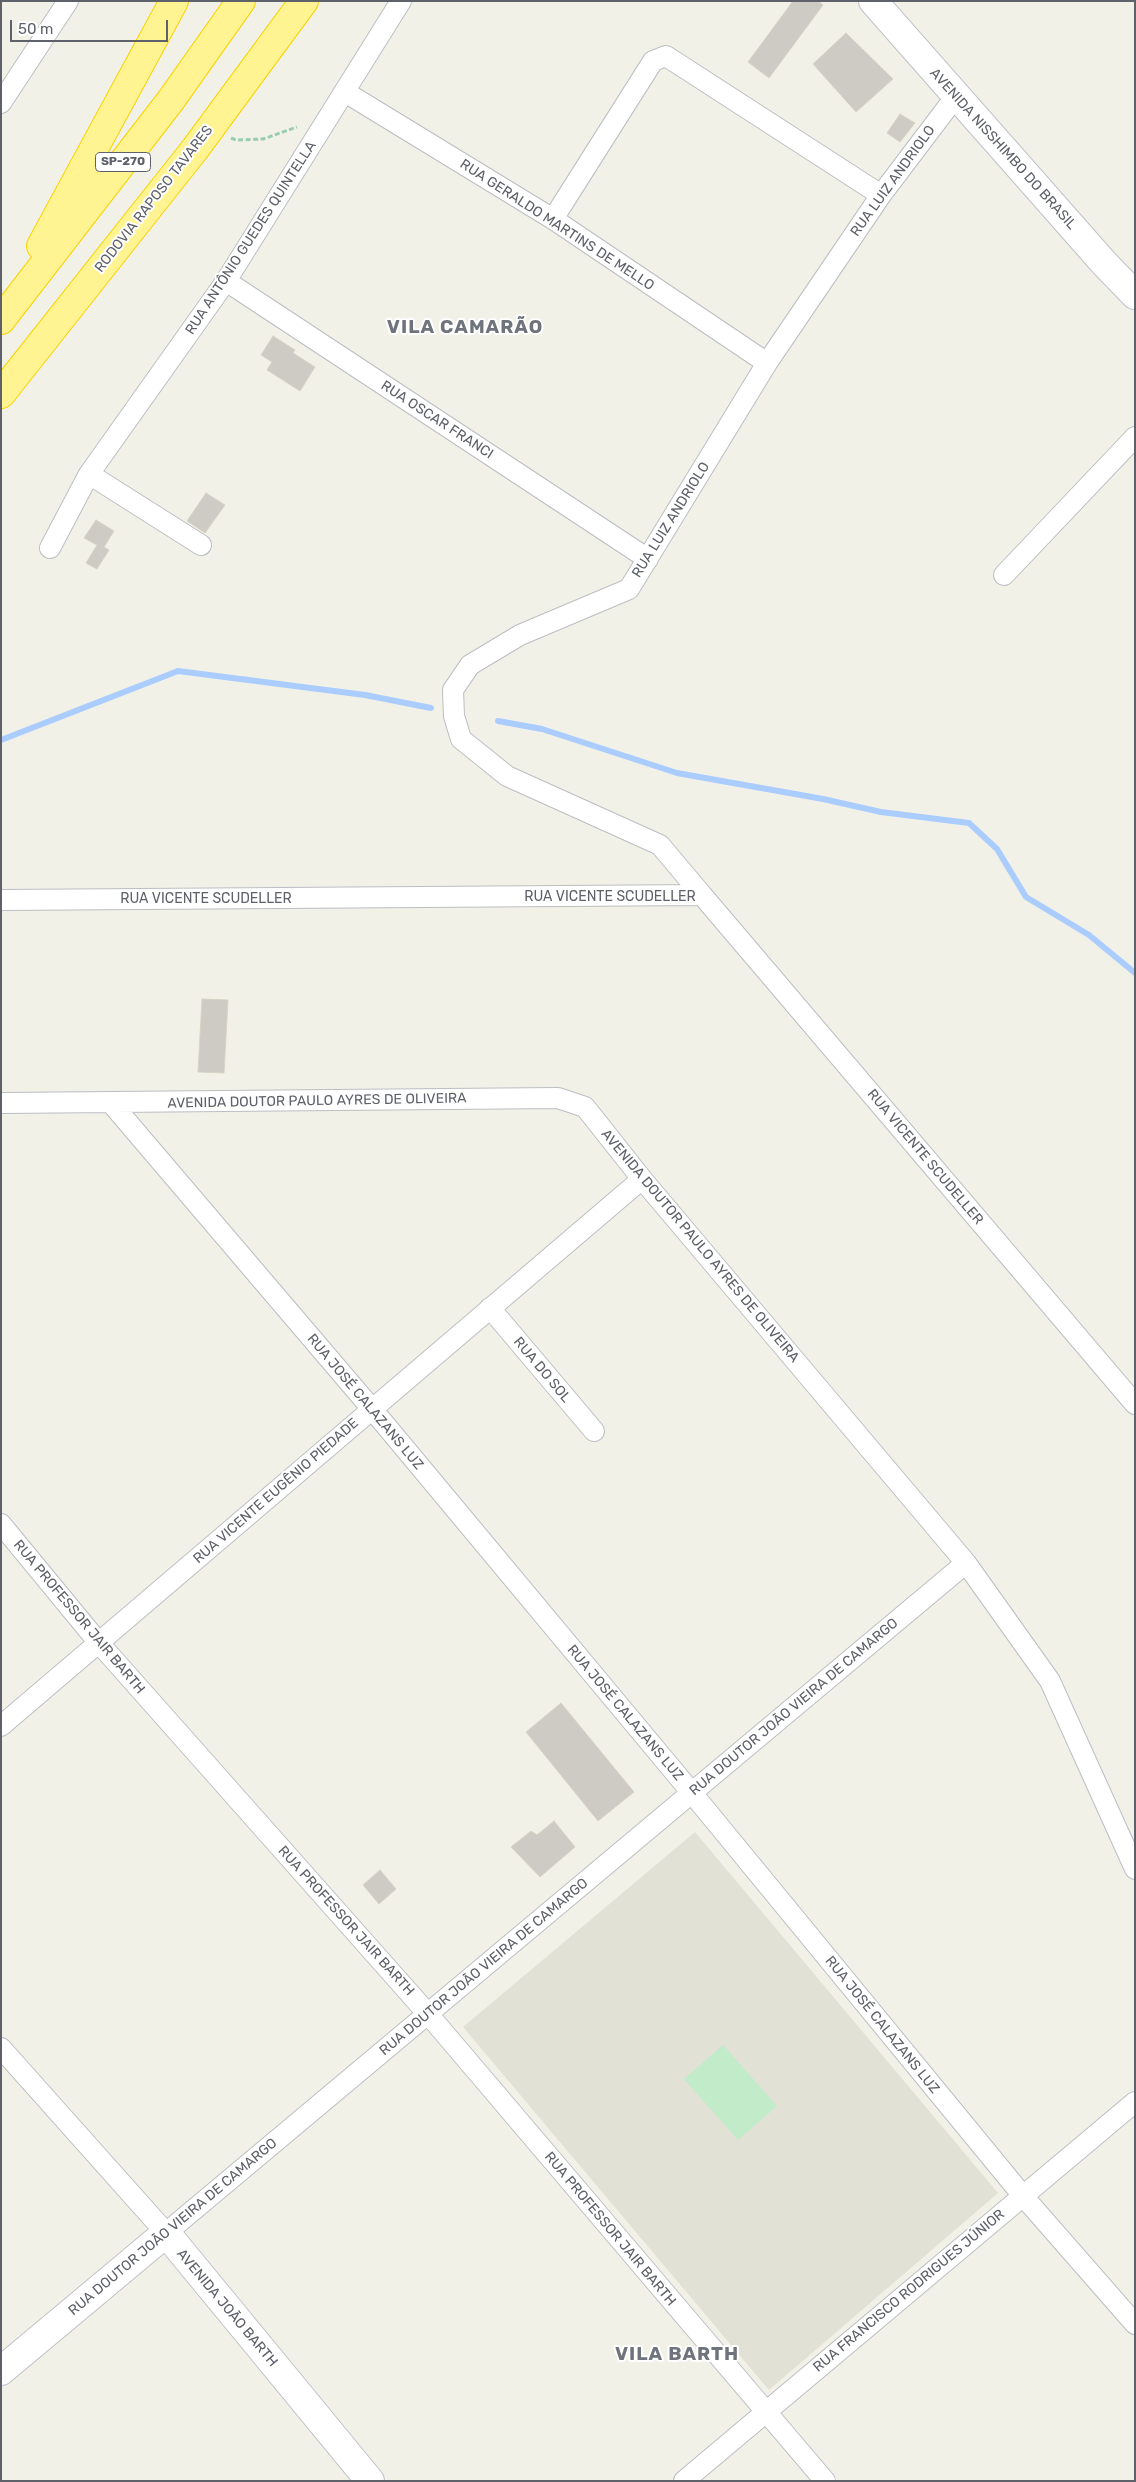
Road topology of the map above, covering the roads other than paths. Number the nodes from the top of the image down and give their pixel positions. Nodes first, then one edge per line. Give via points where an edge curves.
1 (68, 1) edge
2 (174, 1) edge
3 (241, 1) edge
4 (304, 1) edge
5 (401, 1) edge
6 (873, 1) edge
7 (345, 92) junction
8 (956, 96) junction
9 (1, 103) edge
10 (881, 195) junction
11 (553, 219) junction
12 (226, 282) junction
13 (1135, 295) edge
14 (2, 318) edge
15 (767, 363) junction
16 (1, 394) edge
17 (1135, 437) edge
18 (89, 474) junction
19 (201, 545) dead end
20 (50, 548) dead end
21 (648, 559) junction
22 (1004, 575) dead end
23 (702, 895) junction
24 (1, 900) edge
25 (1, 1103) edge
26 (112, 1104) junction
27 (642, 1179) junction
28 (490, 1308) junction
29 (1135, 1404) edge
30 (372, 1409) junction
31 (594, 1431) dead end
32 (1, 1524) edge
33 (966, 1563) junction
34 (99, 1643) junction
35 (1, 1726) edge
36 (692, 1793) junction
37 (1135, 1869) edge
38 (428, 2014) junction
39 (1, 2048) edge
40 (1135, 2102) edge
41 (1023, 2196) junction
42 (166, 2233) junction
43 (1135, 2324) edge
44 (1, 2371) edge
45 (765, 2413) junction
46 (370, 2481) edge
47 (684, 2481) edge
48 (825, 2481) edge

1 - 9 street
2 - 14 highway
3 - 14 highway, SP-270 via 171,100
4 - 16 highway, RODOVIA RAPOSO TAVARES via 210,128
5 - 7 street, RUA ANTÔNIO GUEDES QUINTELLA
6 - 8 main road, AVENIDA NISSHIMBO DO BRASIL
7 - 11 street, RUA GERALDO MARTINS DE MELLO
7 - 12 street, RUA ANTÔNIO GUEDES QUINTELLA
8 - 10 street, RUA LUIZ ANDRIOLO
8 - 13 main road, AVENIDA NISSHIMBO DO BRASIL
10 - 11 street via 666,56 653,61
10 - 15 street, RUA LUIZ ANDRIOLO
11 - 15 street, RUA GERALDO MARTINS DE MELLO
12 - 18 street, RUA ANTÔNIO GUEDES QUINTELLA
12 - 21 street, RUA OSCAR FRANCI
15 - 21 street, RUA LUIZ ANDRIOLO
17 - 22 street
18 - 19 street
18 - 20 street, RUA ANTÔNIO GUEDES QUINTELLA
21 - 23 street, RUA LUIZ ANDRIOLO via 629,589 520,635 470,665 453,690 454,716 461,739 507,776 660,845
23 - 24 street, RUA VICENTE SCUDELLER
23 - 29 street, RUA VICENTE SCUDELLER
25 - 26 street, AVENIDA DOUTOR PAULO AYRES DE OLIVEIRA
26 - 27 street, AVENIDA DOUTOR PAULO AYRES DE OLIVEIRA via 558,1098 585,1107
26 - 30 street, RUA JOSÉ CALAZANS LUZ
27 - 28 street, RUA VICENTE EUGÊNIO PIEDADE
27 - 33 street, AVENIDA DOUTOR PAULO AYRES DE OLIVEIRA
28 - 30 street, RUA VICENTE EUGÊNIO PIEDADE
28 - 31 street, RUA DO SOL
30 - 34 street, RUA VICENTE EUGÊNIO PIEDADE
30 - 36 street, RUA JOSÉ CALAZANS LUZ
32 - 34 street, RUA PROFESSOR JAIR BARTH
33 - 36 street, RUA DOUTOR JOÃO VIEIRA DE CAMARGO
33 - 37 street, AVENIDA DOUTOR PAULO AYRES DE OLIVEIRA via 1050,1681
34 - 35 street, RUA VICENTE EUGÊNIO PIEDADE
34 - 38 street, RUA PROFESSOR JAIR BARTH
36 - 38 street, RUA DOUTOR JOÃO VIEIRA DE CAMARGO
36 - 41 street, RUA JOSÉ CALAZANS LUZ
38 - 42 street, RUA DOUTOR JOÃO VIEIRA DE CAMARGO
38 - 45 street, RUA PROFESSOR JAIR BARTH
39 - 42 street, AVENIDA JOÃO BARTH
40 - 41 street, RUA FRANCISCO RODRIGUES JÚNIOR
41 - 43 street, RUA JOSÉ CALAZANS LUZ
41 - 45 street, RUA FRANCISCO RODRIGUES JÚNIOR
42 - 44 main road, RUA DOUTOR JOÃO VIEIRA DE CAMARGO
42 - 46 main road, AVENIDA JOÃO BARTH
45 - 47 street, RUA FRANCISCO RODRIGUES JÚNIOR
45 - 48 street, RUA PROFESSOR JAIR BARTH

